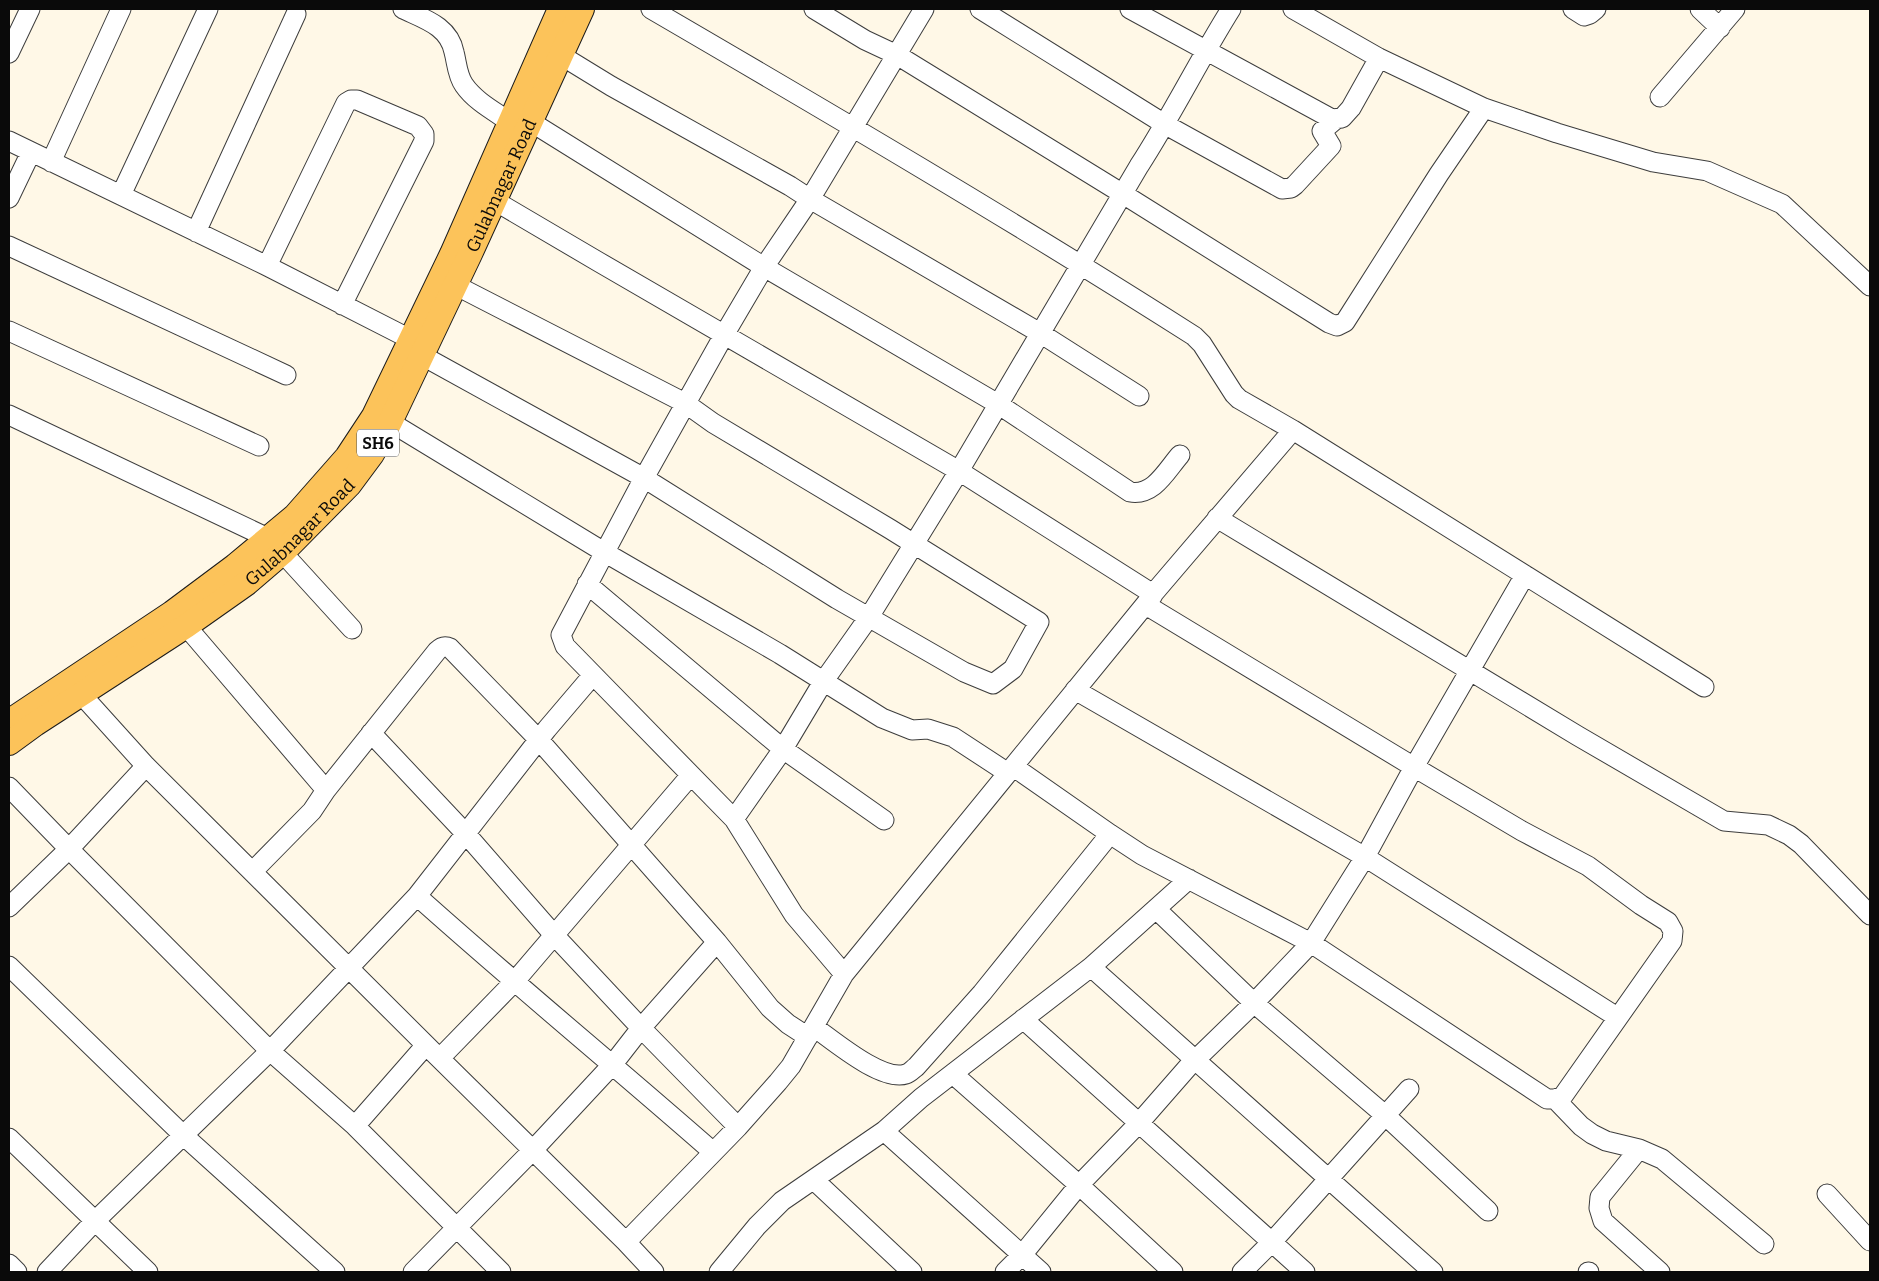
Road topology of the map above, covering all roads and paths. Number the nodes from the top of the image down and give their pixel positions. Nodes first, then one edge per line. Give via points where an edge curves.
1 (30, 9) edge
2 (121, 9) edge
3 (208, 9) edge
4 (403, 9) edge
5 (560, 9) edge
6 (582, 9) edge
7 (651, 9) edge
8 (814, 9) edge
9 (924, 9) edge
10 (980, 9) edge
11 (1130, 9) edge
12 (1231, 9) edge
13 (1293, 9) edge
14 (1700, 9) edge
15 (1735, 9) edge
16 (296, 14) dead end
17 (1720, 28) junction
18 (1205, 50) junction
19 (9, 53) edge
20 (897, 55) junction
21 (562, 56) junction
22 (1379, 58) junction
23 (1660, 98) dead end
24 (1484, 108) junction
25 (1336, 119) junction
26 (520, 122) junction
27 (1166, 125) junction
28 (854, 127) junction
29 (9, 141) edge
30 (31, 152) junction
31 (51, 162) junction
32 (1123, 194) junction
33 (121, 195) junction
34 (9, 198) edge
35 (810, 199) junction
36 (494, 200) junction
37 (196, 232) junction
38 (9, 246) edge
39 (1081, 264) junction
40 (267, 266) junction
41 (764, 267) junction
42 (455, 285) junction
43 (1870, 286) edge
44 (342, 304) junction
45 (9, 331) edge
46 (1040, 333) junction
47 (724, 335) junction
48 (416, 347) junction
49 (286, 375) dead end
50 (1139, 396) dead end
51 (685, 403) junction
52 (998, 404) junction
53 (9, 415) edge
54 (390, 422) junction
55 (1293, 430) junction
56 (260, 446) dead end
57 (1180, 455) dead end
58 (959, 471) junction
59 (644, 478) junction
60 (1217, 518) junction
61 (914, 545) junction
62 (276, 546) junction
63 (604, 552) junction
64 (1525, 575) junction
65 (587, 584) junction
66 (1150, 599) junction
67 (869, 617) junction
68 (186, 626) junction
69 (352, 629) dead end
70 (1471, 671) junction
71 (593, 675) junction
72 (823, 682) junction
73 (1704, 687) dead end
74 (1075, 690) junction
75 (81, 694) junction
76 (9, 723) edge
77 (371, 733) junction
78 (539, 740) junction
79 (9, 743) edge
80 (783, 748) junction
81 (146, 766) junction
82 (1414, 767) junction
83 (1011, 770) junction
84 (691, 775) junction
85 (9, 787) edge
86 (326, 790) junction
87 (734, 819) junction
88 (884, 820) dead end
89 (466, 834) junction
90 (1110, 834) junction
91 (630, 846) junction
92 (69, 849) junction
93 (1365, 857) junction
94 (253, 871) junction
95 (1189, 879) junction
96 (417, 896) junction
97 (9, 907) edge
98 (1156, 909) junction
99 (1870, 915) edge
100 (554, 935) junction
101 (717, 942) junction
102 (1310, 942) junction
103 (9, 966) edge
104 (1091, 967) junction
105 (350, 968) junction
106 (844, 974) junction
107 (515, 981) junction
108 (1254, 1003) junction
109 (1617, 1017) junction
110 (1023, 1020) junction
111 (641, 1028) junction
112 (811, 1032) junction
113 (270, 1050) junction
114 (433, 1052) junction
115 (1195, 1061) junction
116 (613, 1064) junction
117 (908, 1074) junction
118 (953, 1074) junction
119 (1409, 1089) dead end
120 (921, 1098) junction
121 (1555, 1099) junction
122 (1386, 1116) junction
123 (1139, 1124) junction
124 (355, 1126) junction
125 (738, 1127) junction
126 (884, 1131) junction
127 (183, 1135) junction
128 (9, 1138) edge
129 (1639, 1149) junction
130 (532, 1150) junction
131 (713, 1152) junction
132 (1329, 1178) junction
133 (814, 1180) junction
134 (1079, 1185) junction
135 (1827, 1194) dead end
136 (1488, 1211) dead end
137 (94, 1222) junction
138 (457, 1228) junction
139 (1870, 1241) edge
140 (626, 1242) junction
141 (1272, 1242) junction
142 (1764, 1244) dead end
143 (1022, 1255) junction
144 (9, 1264) edge
145 (17, 1272) edge
146 (47, 1272) edge
147 (148, 1272) edge
148 (335, 1272) edge
149 (413, 1272) edge
150 (501, 1272) edge
151 (654, 1272) edge
152 (719, 1272) edge
153 (912, 1272) edge
154 (1006, 1272) edge
155 (1041, 1272) edge
156 (1173, 1272) edge
157 (1242, 1272) edge
158 (1305, 1272) edge
159 (1433, 1272) edge
160 (1660, 1272) edge

1 - 19 street
2 - 31 street
3 - 33 street
4 - 26 street via 446,32 464,85 475,97
5 - 26 main road, Gulabnagar Road / SH6
6 - 21 main road, Gulabnagar Road / SH6
7 - 28 street
8 - 20 street
9 - 20 street
10 - 27 street
11 - 18 street
12 - 18 street
13 - 22 street
14 - 17 street
15 - 17 street
16 - 37 street
17 - 23 street
18 - 25 street via 1328,118
18 - 27 street
20 - 28 street
20 - 32 street
21 - 26 main road, Gulabnagar Road / SH6
21 - 35 street
22 - 24 street
22 - 25 street via 1351,108 1342,118
24 - 32 street via 1345,322 1337,326
24 - 43 street via 1653,162 1707,170 1782,204
25 - 27 street via 1322,131 1331,146 1295,185 1286,189 1278,188
26 - 36 main road, Gulabnagar Road / SH6
26 - 41 street
26 - 48 main road, Gulabnagar Road / SH6 via 452,254
27 - 32 street
28 - 35 street
28 - 39 street
29 - 30 street
30 - 31 street
30 - 34 street
31 - 33 street
32 - 39 street
33 - 37 street
35 - 41 street
35 - 46 street
36 - 42 main road, Gulabnagar Road / SH6
36 - 47 street
37 - 40 street
38 - 49 street
39 - 46 street
39 - 55 street via 1194,336 1239,399
40 - 44 street
40 - 44 street via 346,103 357,100 418,126 424,134 424,142
41 - 47 street
41 - 52 street
42 - 48 main road, Gulabnagar Road / SH6
42 - 51 street
44 - 48 street
45 - 56 street
46 - 50 street
46 - 52 street
47 - 51 street
47 - 58 street
48 - 54 main road, Gulabnagar Road / SH6
48 - 59 street
48 - 62 main road, Gulabnagar Road / SH6 via 347,458 295,516
51 - 59 street
51 - 61 street
52 - 57 street via 1130,492 1141,493 1152,488
52 - 58 street
53 - 62 street
54 - 62 main road, Gulabnagar Road / SH6 via 349,485
54 - 63 street
55 - 60 street
55 - 64 street
58 - 61 street
58 - 66 street
59 - 63 street
59 - 67 street
60 - 66 street
60 - 70 street
61 - 67 street
61 - 67 street via 1039,622 1012,669 993,684 964,672
62 - 68 main road, Gulabnagar Road / SH6 via 247,583
62 - 69 street
62 - 76 main road, Gulabnagar Road / SH6
63 - 65 street
63 - 72 street
64 - 70 street
64 - 73 street
65 - 71 street via 561,635 565,646
65 - 80 street
66 - 74 street
66 - 82 street
67 - 72 street
68 - 75 main road, Gulabnagar Road / SH6
68 - 86 street
70 - 82 street
70 - 99 street via 1724,821 1768,826 1789,835
71 - 78 street
71 - 84 street
72 - 80 street
72 - 83 street via 882,718 912,730 928,729 953,737
74 - 83 street
74 - 93 street
75 - 79 main road, Gulabnagar Road / SH6
75 - 81 street
77 - 78 street via 437,651 446,646
77 - 86 street
77 - 89 street
78 - 89 street
78 - 91 street
80 - 87 street
80 - 88 street
81 - 92 street
81 - 94 street
82 - 93 street
82 - 109 street via 1588,866 1668,922 1672,941
83 - 90 street
83 - 106 street
84 - 87 street
84 - 91 street
85 - 92 street
86 - 94 street via 312,811
87 - 106 street via 794,915
89 - 96 street
89 - 100 street
90 - 95 street
90 - 117 street via 982,992
91 - 100 street
91 - 101 street
92 - 97 street
92 - 113 street
93 - 102 street
93 - 109 street
94 - 105 street
95 - 98 street
95 - 102 street
96 - 105 street
96 - 107 street
98 - 104 street
98 - 108 street
100 - 107 street
100 - 111 street
101 - 111 street
101 - 112 street via 770,1008 788,1024
102 - 108 street
102 - 121 street via 1547,1099
103 - 127 street
104 - 110 street
104 - 115 street
105 - 113 street
105 - 114 street
106 - 112 street
107 - 114 street
107 - 116 street
108 - 115 street
108 - 122 street
109 - 121 street via 1562,1096
110 - 118 street
110 - 123 street
111 - 116 street
111 - 125 street
112 - 117 street via 877,1070
112 - 125 street via 785,1074
113 - 124 street
113 - 127 street
114 - 124 street
114 - 130 street
115 - 123 street
115 - 132 street
116 - 130 street
116 - 131 street
117 - 120 street
118 - 120 street
118 - 134 street
119 - 122 street
120 - 126 street
121 - 129 street via 1592,1134
122 - 132 street
122 - 136 street
123 - 134 street
123 - 141 street
124 - 138 street
125 - 131 street
126 - 133 street
126 - 143 street
127 - 137 street
127 - 148 street
128 - 137 street
129 - 142 street via 1662,1159
129 - 160 street via 1600,1197 1600,1215
130 - 138 street
130 - 140 street
131 - 140 street
132 - 141 street
132 - 159 street
133 - 152 street via 769,1213
133 - 153 street
134 - 143 street
134 - 156 street
135 - 139 street
137 - 146 street
137 - 147 street
138 - 149 street
138 - 150 street
140 - 151 street
141 - 157 street
141 - 158 street
143 - 154 street
143 - 155 street
144 - 145 street

